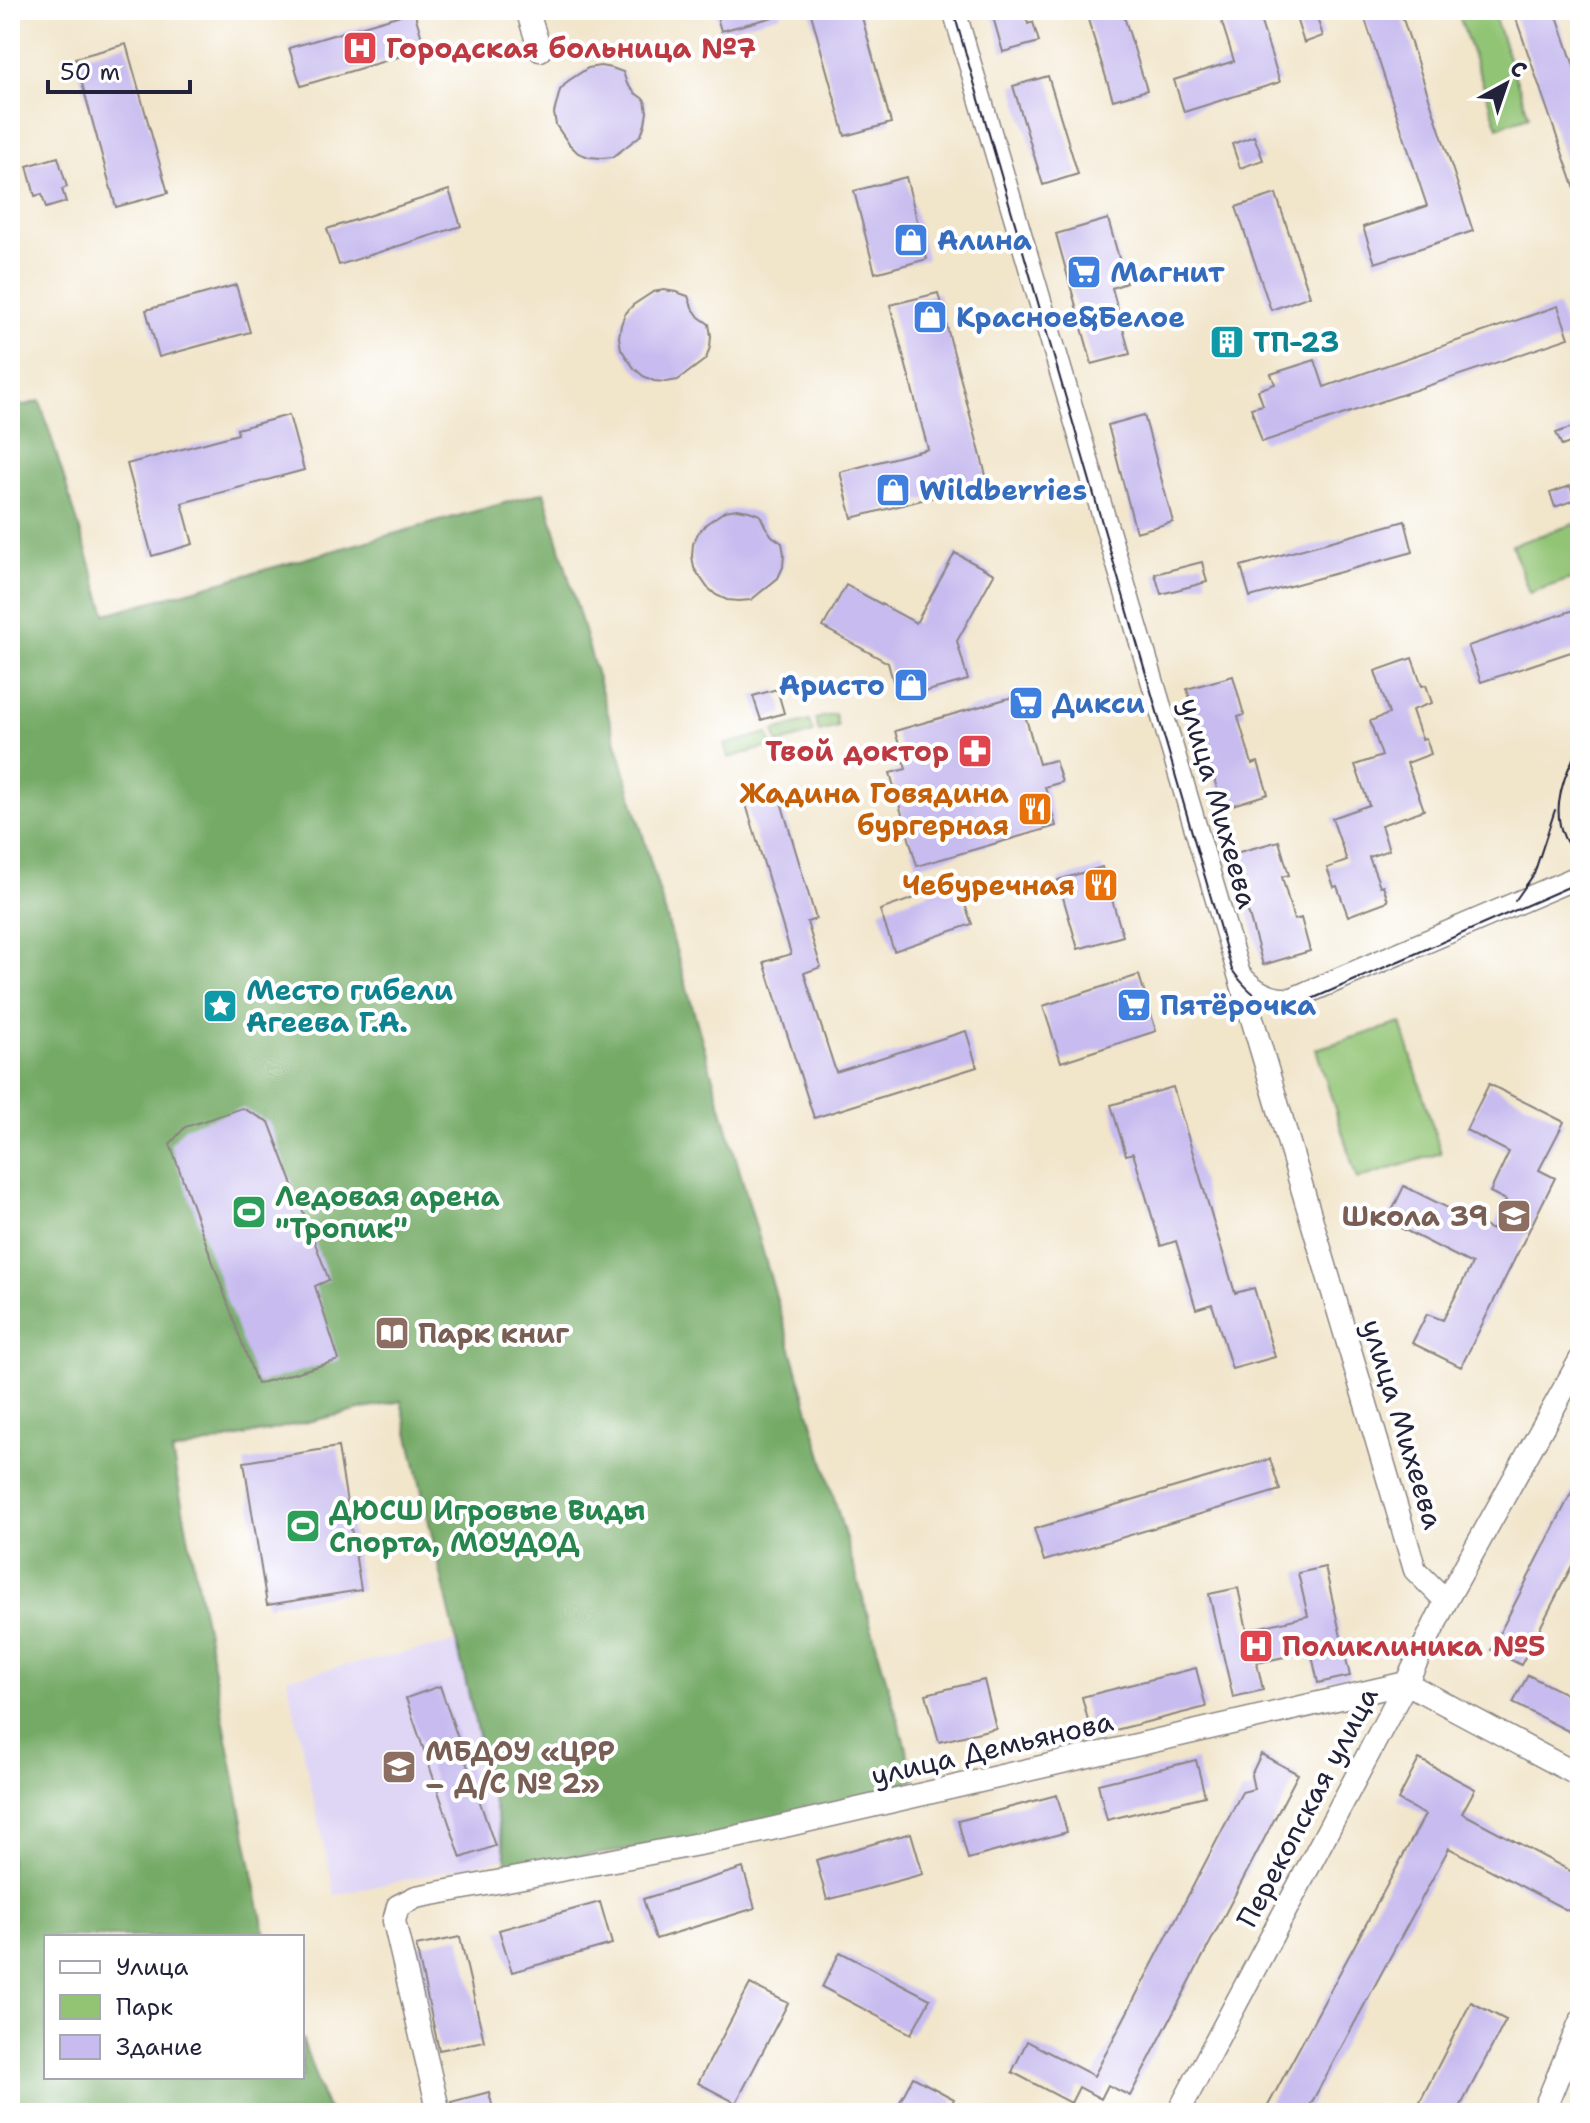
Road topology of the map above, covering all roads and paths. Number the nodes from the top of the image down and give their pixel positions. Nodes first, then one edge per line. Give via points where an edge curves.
1 (527, 10) edge
2 (954, 10) edge
3 (540, 50) dead end
4 (1580, 876) edge
5 (1237, 971) junction
6 (1580, 1360) edge
7 (1446, 1601) junction
8 (1406, 1683) junction
9 (1580, 1776) edge
10 (1580, 2022) edge
11 (439, 2113) edge
12 (1178, 2113) edge
13 (1543, 2113) edge

1 - 3 street
2 - 5 street, улица Михеева
4 - 5 street via 1292,999 1267,996
5 - 7 street, улица Михеева via 1415,1570
6 - 7 street, Перекопская улица
7 - 8 street, Перекопская улица
8 - 9 street
8 - 11 street, улица Демьянова via 736,1837 416,1897 398,1906 394,1921
8 - 12 street, Перекопская улица
10 - 13 street

